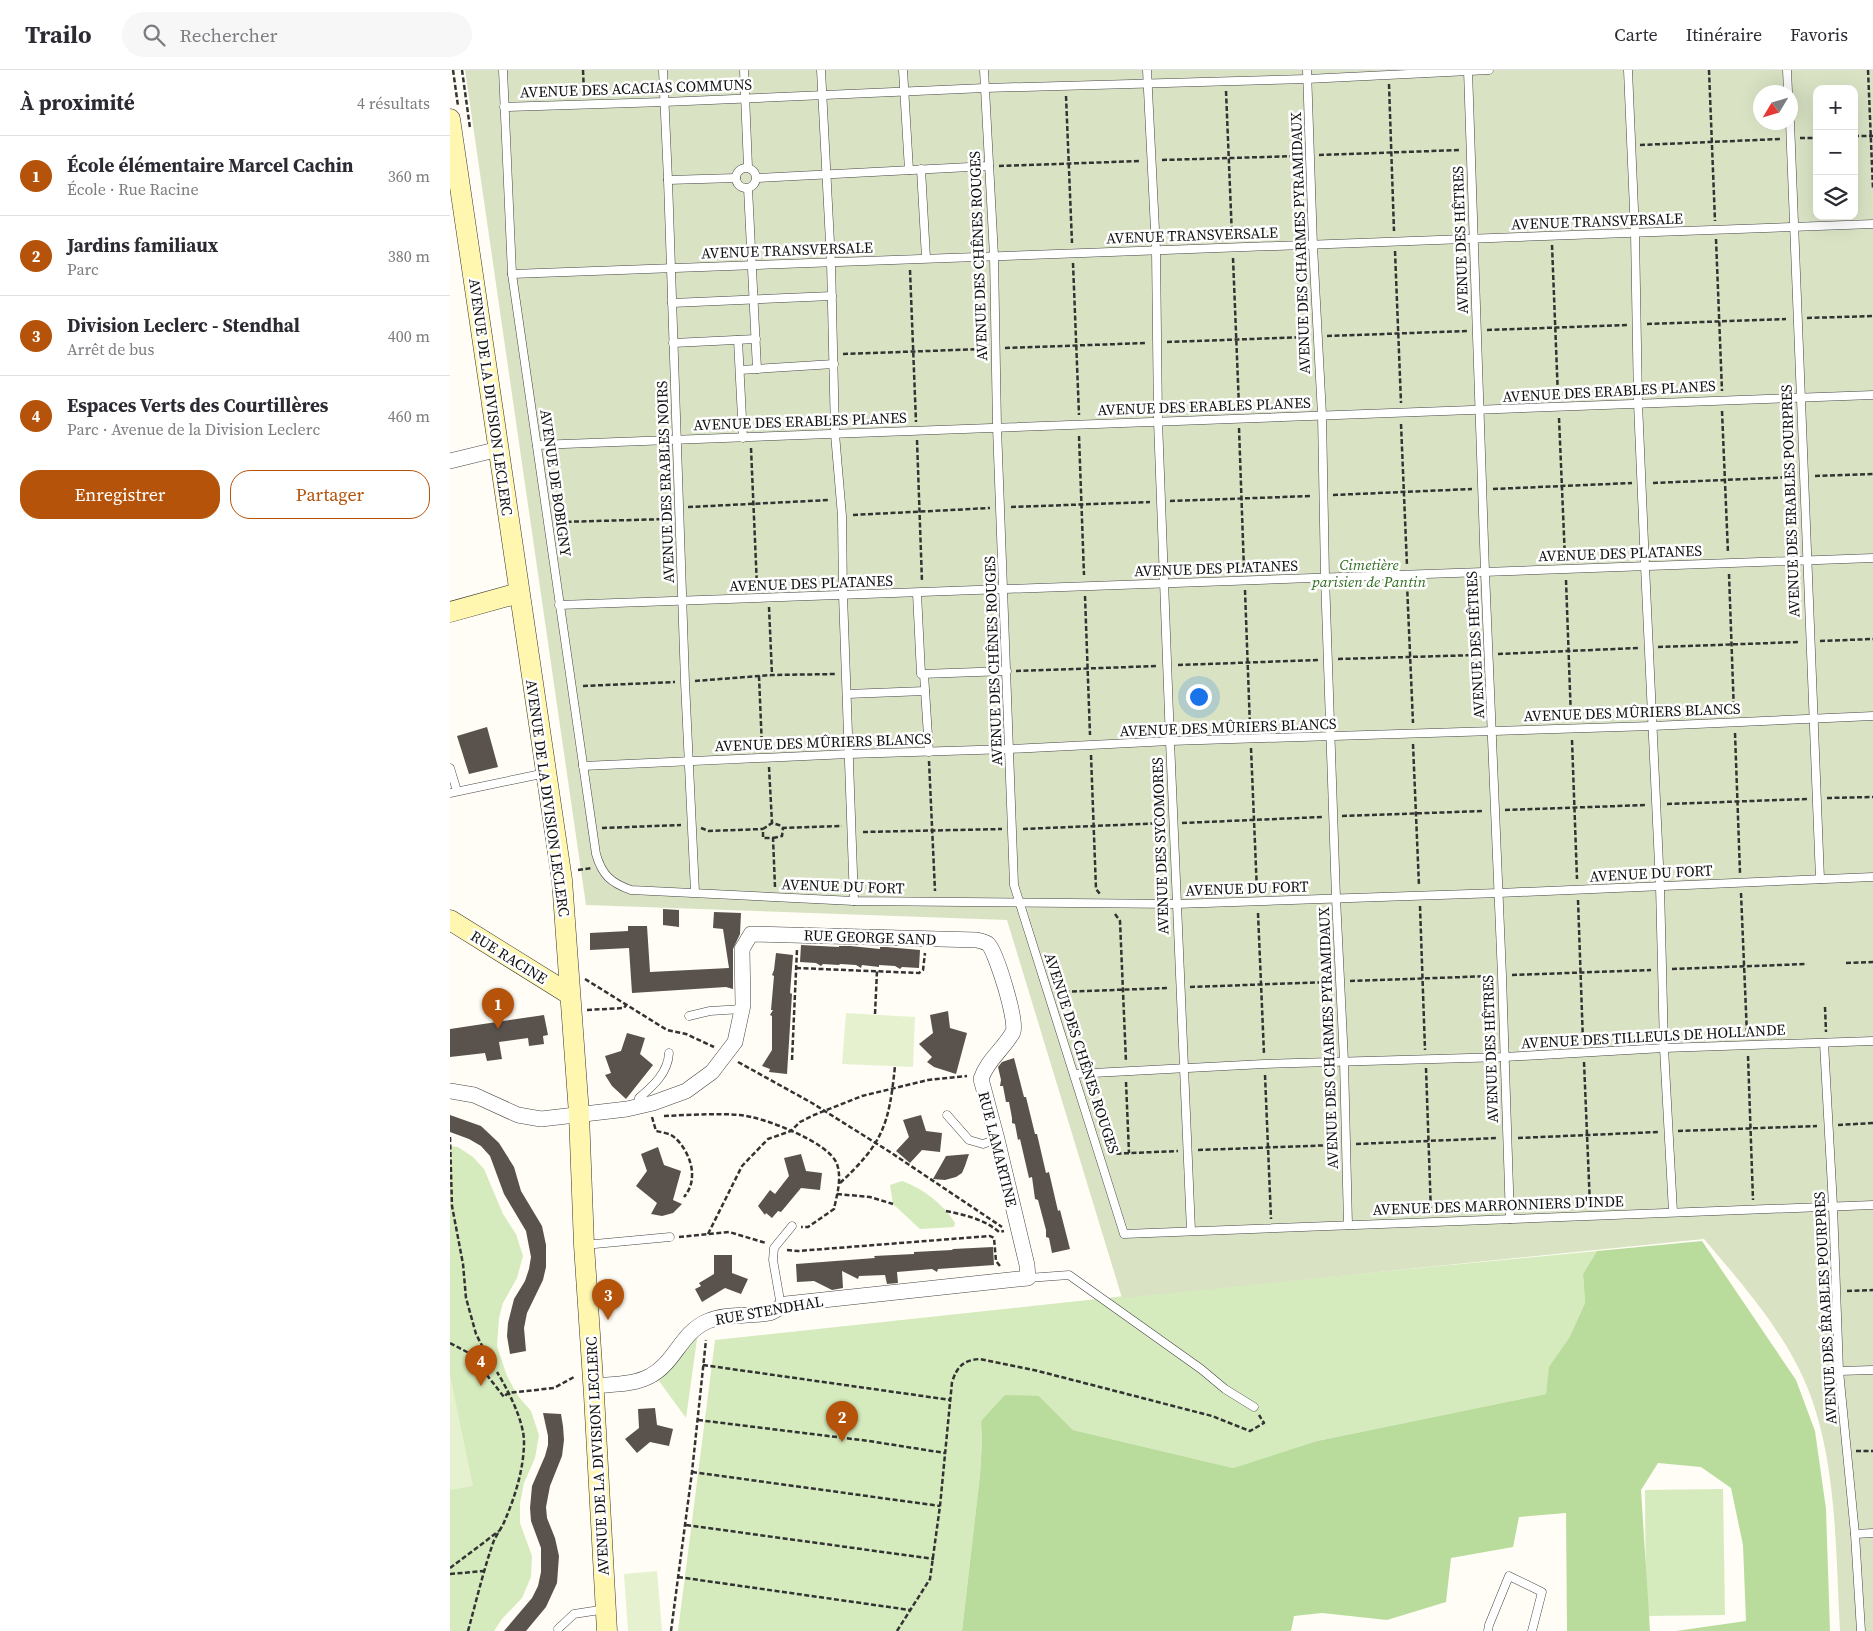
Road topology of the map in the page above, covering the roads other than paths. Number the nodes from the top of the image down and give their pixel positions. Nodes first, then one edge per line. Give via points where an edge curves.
1 (503, 70) edge
2 (662, 70) edge
3 (744, 70) edge
4 (821, 70) edge
5 (903, 70) edge
6 (984, 70) edge
7 (1147, 70) edge
8 (1468, 70) edge
9 (1489, 70) edge
10 (1628, 70) edge
11 (1788, 70) edge
12 (1307, 74) edge
13 (1148, 84) junction
14 (1788, 85) edge
15 (985, 88) junction
16 (904, 91) junction
17 (822, 94) junction
18 (745, 98) junction
19 (664, 102) junction
20 (504, 107) junction
21 (450, 119) edge
22 (1790, 130) edge
23 (989, 166) junction
24 (748, 167) junction
25 (909, 170) junction
26 (921, 170) junction
27 (826, 174) junction
28 (736, 178) junction
29 (757, 178) junction
30 (668, 180) junction
31 (748, 188) junction
32 (456, 200) edge
33 (1873, 224) edge
34 (1795, 227) junction
35 (1635, 233) junction
36 (1473, 239) junction
37 (1313, 246) junction
38 (1156, 250) junction
39 (994, 256) junction
40 (926, 258) junction
41 (831, 262) junction
42 (751, 264) junction
43 (670, 268) junction
44 (512, 274) junction
45 (832, 296) junction
46 (754, 300) junction
47 (672, 303) junction
48 (756, 339) junction
49 (738, 340) junction
50 (673, 343) junction
51 (834, 364) junction
52 (757, 369) junction
53 (740, 370) junction
54 (1873, 395) edge
55 (1799, 397) junction
56 (1638, 403) junction
57 (1480, 410) junction
58 (1322, 415) junction
59 (1158, 421) junction
60 (997, 427) junction
61 (836, 434) junction
62 (747, 437) junction
63 (677, 440) junction
64 (536, 445) junction
65 (500, 449) junction
66 (450, 461) edge
67 (1873, 558) edge
68 (1807, 560) junction
69 (1645, 566) junction
70 (1485, 572) junction
71 (1325, 578) junction
72 (1165, 583) junction
73 (1004, 589) junction
74 (519, 593) junction
75 (917, 593) junction
76 (843, 595) junction
77 (683, 601) junction
78 (559, 605) junction
79 (450, 612) edge
80 (1007, 671) junction
81 (924, 674) junction
82 (925, 691) junction
83 (847, 694) junction
84 (1873, 716) edge
85 (1812, 718) junction
86 (1652, 726) junction
87 (1492, 731) junction
88 (1332, 737) junction
89 (1170, 741) junction
90 (1010, 749) junction
91 (928, 752) junction
92 (849, 754) junction
93 (688, 762) junction
94 (583, 766) junction
95 (450, 768) edge
96 (546, 773) junction
97 (454, 792) edge
98 (1873, 877) edge
99 (1820, 879) junction
100 (622, 886) joint
101 (1660, 886) junction
102 (694, 892) junction
103 (1499, 894) junction
104 (1336, 898) junction
105 (854, 901) junction
106 (1019, 902) junction
107 (1176, 904) junction
108 (450, 920) edge
109 (988, 944) joint
110 (569, 998) junction
111 (742, 1009) junction
112 (688, 1016) dead end
113 (1873, 1041) edge
114 (1825, 1043) junction
115 (1664, 1048) junction
116 (669, 1053) dead end
117 (1504, 1057) junction
118 (1344, 1061) junction
119 (1183, 1068) junction
120 (1074, 1074) junction
121 (450, 1091) edge
122 (643, 1105) junction
123 (579, 1114) junction
124 (947, 1116) dead end
125 (997, 1139) junction
126 (1873, 1205) edge
127 (1834, 1206) junction
128 (1673, 1212) junction
129 (1510, 1218) junction
130 (1348, 1225) junction
131 (792, 1226) road end
132 (1191, 1231) junction
133 (1124, 1234) joint
134 (670, 1237) road end
135 (584, 1245) junction
136 (1027, 1272) junction
137 (781, 1306) junction
138 (1873, 1370) edge
139 (1839, 1371) junction
140 (593, 1386) junction
141 (1254, 1407) road end
142 (1873, 1533) edge
143 (1855, 1534) junction
144 (606, 1609) junction
145 (558, 1629) dead end
146 (607, 1631) edge
147 (1488, 1631) edge
148 (1532, 1631) edge
149 (1861, 1631) edge

1 - 20 lane, AVENUE DE BOBIGNY
2 - 19 lane, AVENUE DES ERABLES NOIRS
3 - 18 lane
4 - 17 lane
5 - 16 lane
6 - 15 lane, AVENUE DES CHÊNES ROUGES
7 - 13 lane, AVENUE DES SYCOMORES
8 - 9 lane, AVENUE DES ACACIAS COMMUNS
8 - 12 lane, AVENUE DES ACACIAS COMMUNS
8 - 36 lane, AVENUE DES HÊTRES
10 - 35 lane
11 - 14 lane
12 - 13 lane, AVENUE DES ACACIAS COMMUNS
12 - 37 lane, AVENUE DES CHARMES PYRAMIDAUX
13 - 15 lane, AVENUE DES ACACIAS COMMUNS
13 - 38 lane, AVENUE DES SYCOMORES
15 - 16 lane, AVENUE DES ACACIAS COMMUNS
15 - 23 lane, AVENUE DES CHÊNES ROUGES
16 - 17 lane, AVENUE DES ACACIAS COMMUNS
16 - 25 lane
17 - 18 lane, AVENUE DES ACACIAS COMMUNS
17 - 27 lane
18 - 19 lane, AVENUE DES ACACIAS COMMUNS
18 - 24 lane
19 - 20 lane, AVENUE DES ACACIAS COMMUNS
19 - 30 lane, AVENUE DES ERABLES NOIRS
20 - 44 lane, AVENUE DE BOBIGNY
21 - 32 main road, AVENUE DE LA DIVISION LECLERC
22 - 34 lane, AVENUE DES ERABLES POURPRES
23 - 26 lane
23 - 39 lane, AVENUE DES CHÊNES ROUGES
24 - 28 lane via 741,169
24 - 29 lane
25 - 26 lane
25 - 27 lane
26 - 40 lane
27 - 29 lane
27 - 41 lane
28 - 30 lane
28 - 31 lane via 741,186
29 - 31 lane
30 - 43 lane, AVENUE DES ERABLES NOIRS
31 - 42 lane
32 - 65 main road, AVENUE DE LA DIVISION LECLERC
33 - 34 lane, AVENUE TRANSVERSALE
34 - 35 lane, AVENUE TRANSVERSALE
34 - 55 lane, AVENUE DES ERABLES POURPRES
35 - 36 lane, AVENUE TRANSVERSALE
35 - 56 lane
36 - 37 lane, AVENUE TRANSVERSALE
36 - 57 lane, AVENUE DES HÊTRES
37 - 38 lane, AVENUE TRANSVERSALE
37 - 58 lane, AVENUE DES CHARMES PYRAMIDAUX
38 - 39 lane, AVENUE TRANSVERSALE
38 - 59 lane, AVENUE DES SYCOMORES
39 - 40 lane, AVENUE TRANSVERSALE
39 - 60 lane, AVENUE DES CHÊNES ROUGES
40 - 41 lane, AVENUE TRANSVERSALE
41 - 42 lane, AVENUE TRANSVERSALE
41 - 45 lane
42 - 43 lane, AVENUE TRANSVERSALE
42 - 46 lane
43 - 44 lane, AVENUE TRANSVERSALE
43 - 47 lane, AVENUE DES ERABLES NOIRS
44 - 64 lane, AVENUE DE BOBIGNY
45 - 46 lane
45 - 51 lane
46 - 47 lane
46 - 48 lane
47 - 50 lane, AVENUE DES ERABLES NOIRS
48 - 49 lane
48 - 52 lane
49 - 50 lane
49 - 53 lane
50 - 63 lane, AVENUE DES ERABLES NOIRS
51 - 52 lane
51 - 61 lane
52 - 53 lane
53 - 62 lane
54 - 55 lane, AVENUE DES ERABLES PLANES
55 - 56 lane, AVENUE DES ERABLES PLANES
55 - 68 lane, AVENUE DES ERABLES POURPRES
56 - 57 lane, AVENUE DES ERABLES PLANES
56 - 69 lane
57 - 58 lane, AVENUE DES ERABLES PLANES
57 - 70 lane, AVENUE DES HÊTRES
58 - 59 lane, AVENUE DES ERABLES PLANES
58 - 71 lane, AVENUE DES CHARMES PYRAMIDAUX
59 - 60 lane, AVENUE DES ERABLES PLANES
59 - 72 lane, AVENUE DES SYCOMORES
60 - 61 lane, AVENUE DES ERABLES PLANES
60 - 73 lane, AVENUE DES CHÊNES ROUGES
61 - 62 lane, AVENUE DES ERABLES PLANES
61 - 76 lane
62 - 63 lane, AVENUE DES ERABLES PLANES
63 - 64 lane, AVENUE DES ERABLES PLANES
63 - 77 lane, AVENUE DES ERABLES NOIRS
64 - 78 lane, AVENUE DE BOBIGNY
65 - 66 street
65 - 74 main road, AVENUE DE LA DIVISION LECLERC
67 - 68 lane, AVENUE DES PLATANES
68 - 69 lane, AVENUE DES PLATANES
68 - 85 lane, AVENUE DES ERABLES POURPRES
69 - 70 lane, AVENUE DES PLATANES
69 - 86 lane
70 - 71 lane, AVENUE DES PLATANES
70 - 87 lane, AVENUE DES HÊTRES
71 - 72 lane, AVENUE DES PLATANES
71 - 88 lane, AVENUE DES CHARMES PYRAMIDAUX
72 - 73 lane, AVENUE DES PLATANES
72 - 89 lane, AVENUE DES SYCOMORES
73 - 75 lane, AVENUE DES PLATANES
73 - 80 lane, AVENUE DES CHÊNES ROUGES
74 - 79 main road
74 - 96 main road, AVENUE DE LA DIVISION LECLERC
75 - 76 lane, AVENUE DES PLATANES
75 - 81 lane via 921,674
76 - 77 lane, AVENUE DES PLATANES
76 - 83 lane
77 - 78 lane, AVENUE DES PLATANES
77 - 93 lane, AVENUE DES ERABLES NOIRS
78 - 94 lane, AVENUE DE BOBIGNY
80 - 81 lane
80 - 90 lane, AVENUE DES CHÊNES ROUGES
81 - 82 lane
82 - 83 lane
82 - 91 lane
83 - 92 lane
84 - 85 lane, AVENUE DES MÛRIERS BLANCS
85 - 86 lane, AVENUE DES MÛRIERS BLANCS
85 - 99 lane, AVENUE DES ERABLES POURPRES
86 - 87 lane, AVENUE DES MÛRIERS BLANCS
86 - 101 lane
87 - 88 lane, AVENUE DES MÛRIERS BLANCS
87 - 103 lane, AVENUE DES HÊTRES
88 - 89 lane, AVENUE DES MÛRIERS BLANCS
88 - 104 lane, AVENUE DES CHARMES PYRAMIDAUX
89 - 90 lane, AVENUE DES MÛRIERS BLANCS
89 - 107 lane, AVENUE DES SYCOMORES
90 - 91 lane, AVENUE DES MÛRIERS BLANCS
90 - 106 lane, AVENUE DES CHÊNES ROUGES via 1014,885
91 - 92 lane, AVENUE DES MÛRIERS BLANCS
92 - 93 lane, AVENUE DES MÛRIERS BLANCS
92 - 105 lane
93 - 94 lane, AVENUE DES MÛRIERS BLANCS
93 - 102 lane, AVENUE DES ERABLES NOIRS
94 - 100 lane, AVENUE DE BOBIGNY via 600,867 605,875
95 - 97 lane
96 - 97 lane
96 - 110 main road, AVENUE DE LA DIVISION LECLERC via 562,880
98 - 99 lane, AVENUE DU FORT
99 - 101 lane, AVENUE DU FORT
100 - 102 lane, AVENUE DU FORT via 631,890
101 - 103 lane, AVENUE DU FORT
101 - 115 lane
102 - 105 lane, AVENUE DU FORT
103 - 104 lane, AVENUE DU FORT
103 - 117 lane, AVENUE DES HÊTRES
104 - 107 lane, AVENUE DU FORT
104 - 118 lane, AVENUE DES CHARMES PYRAMIDAUX
105 - 106 lane, AVENUE DU FORT
106 - 107 lane, AVENUE DU FORT
106 - 120 lane, AVENUE DES CHÊNES ROUGES
107 - 119 lane, AVENUE DES SYCOMORES
108 - 110 main road, RUE RACINE
109 - 111 street, RUE GEORGE SAND via 977,940 751,934 742,949
109 - 125 street, RUE LAMARTINE via 995,956 1014,1018 1014,1030 983,1070 980,1079
110 - 123 main road, AVENUE DE LA DIVISION LECLERC
111 - 112 lane
111 - 122 street via 735,1042 712,1072 686,1091
113 - 114 lane, AVENUE DES TILLEULS DE HOLLANDE
114 - 115 lane, AVENUE DES TILLEULS DE HOLLANDE
114 - 127 lane, AVENUE DES ÉRABLES POURPRES
115 - 117 lane, AVENUE DES TILLEULS DE HOLLANDE
115 - 128 lane
116 - 122 lane via 669,1062 662,1074 639,1098
117 - 118 lane, AVENUE DES TILLEULS DE HOLLANDE
117 - 129 lane, AVENUE DES HÊTRES
118 - 119 lane, AVENUE DES TILLEULS DE HOLLANDE
118 - 130 lane, AVENUE DES CHARMES PYRAMIDAUX
119 - 120 lane, AVENUE DES TILLEULS DE HOLLANDE
119 - 132 lane, AVENUE DES SYCOMORES
120 - 133 lane, AVENUE DES CHÊNES ROUGES
121 - 123 street via 474,1095 518,1115 541,1119
122 - 123 street
123 - 135 main road, AVENUE DE LA DIVISION LECLERC
124 - 125 lane via 969,1140 983,1144
125 - 136 street, RUE LAMARTINE
126 - 127 lane, AVENUE DES MARRONNIERS D'INDE
127 - 128 lane, AVENUE DES MARRONNIERS D'INDE
127 - 139 lane, AVENUE DES ÉRABLES POURPRES
128 - 129 lane, AVENUE DES MARRONNIERS D'INDE
129 - 130 lane, AVENUE DES MARRONNIERS D'INDE
130 - 132 lane, AVENUE DES MARRONNIERS D'INDE
131 - 137 lane via 774,1248
132 - 133 lane, AVENUE DES MARRONNIERS D'INDE
134 - 135 lane
135 - 140 main road, AVENUE DE LA DIVISION LECLERC
136 - 137 street, RUE STENDHAL
136 - 141 lane via 1070,1275
137 - 140 street, RUE STENDHAL via 769,1313 708,1321 689,1334 669,1361 650,1376 640,1381
138 - 139 lane
139 - 143 lane, AVENUE DES ÉRABLES POURPRES
140 - 144 main road, AVENUE DE LA DIVISION LECLERC
142 - 143 lane
143 - 149 lane, AVENUE DES ÉRABLES POURPRES
144 - 145 lane via 574,1614
144 - 146 main road, AVENUE DE LA DIVISION LECLERC
147 - 148 lane via 1509,1576 1542,1592

